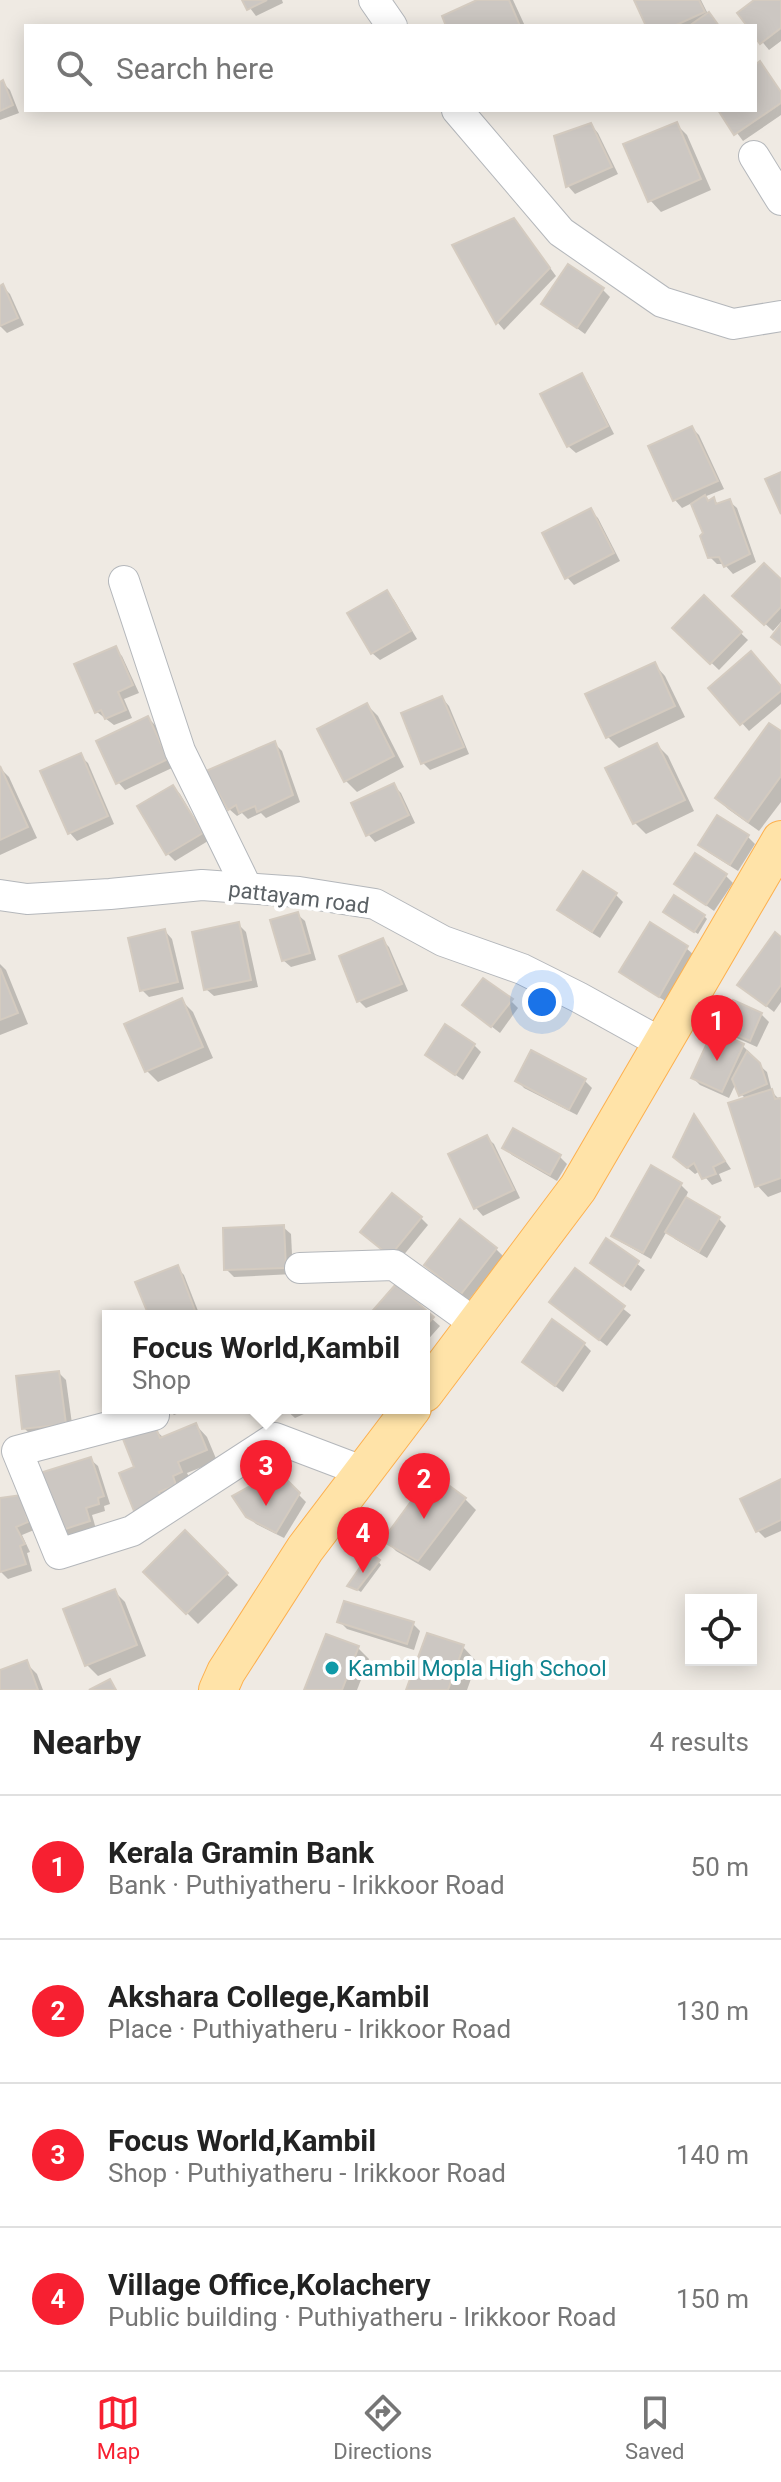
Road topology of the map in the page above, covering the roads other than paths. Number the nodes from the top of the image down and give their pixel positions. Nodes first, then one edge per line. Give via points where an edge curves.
1 (374, 0) edge
2 (391, 24) edge
3 (459, 112) edge
4 (754, 156) dead end
5 (781, 200) edge
6 (781, 316) edge
7 (124, 581) dead end
8 (781, 840) edge
9 (247, 888) junction
10 (0, 895) edge
11 (663, 1044) junction
12 (300, 1268) dead end
13 (476, 1324) junction
14 (430, 1385) edge
15 (407, 1414) edge
16 (154, 1415) dead end
17 (362, 1471) junction
18 (218, 1690) edge

1 - 2 street
3 - 6 street via 561,232 662,302 733,324
4 - 5 street
7 - 9 street via 180,751
8 - 11 main road
9 - 10 street, pattayam road via 202,885 27,899
9 - 11 street, pattayam road via 375,904 443,941 522,969
11 - 13 main road via 578,1188
12 - 13 street via 394,1265
13 - 14 main road
15 - 17 main road
16 - 17 street via 17,1451 59,1554 132,1531 275,1438
17 - 18 main road via 305,1549

